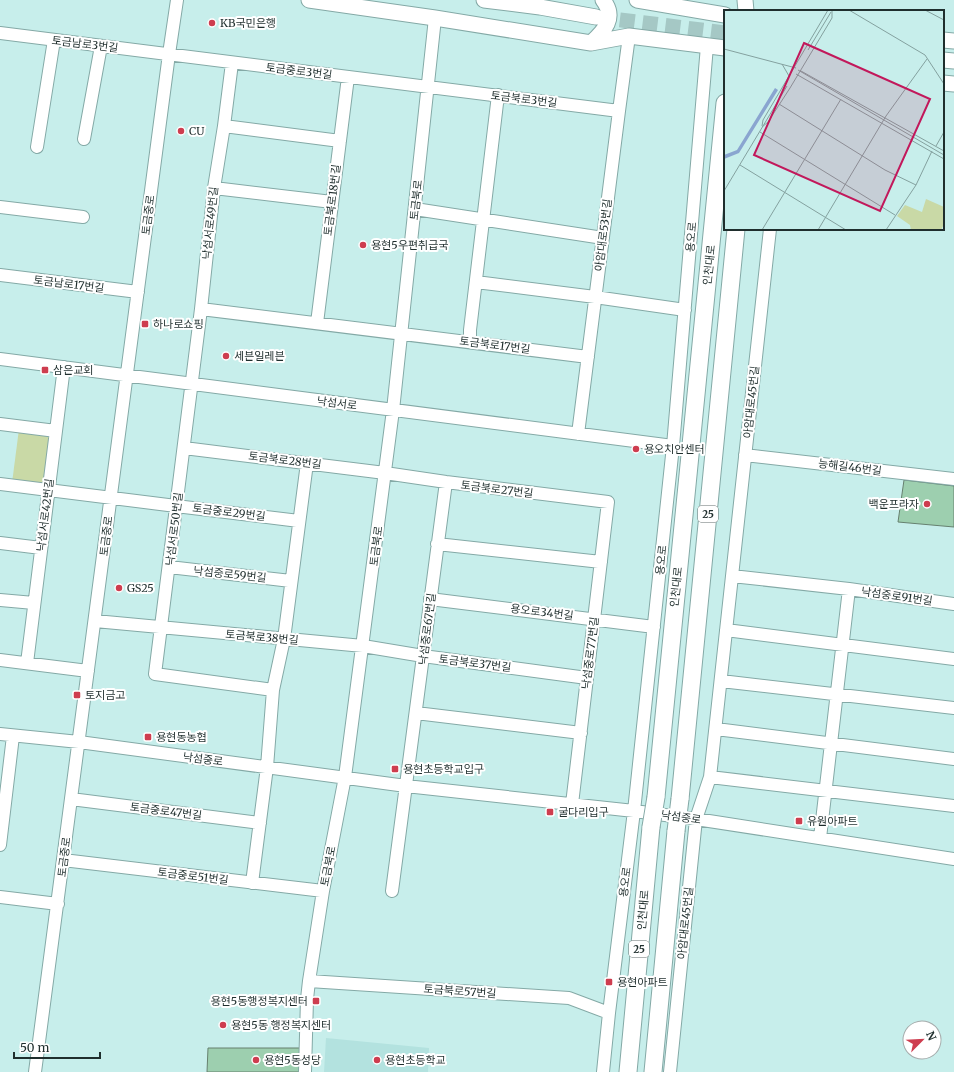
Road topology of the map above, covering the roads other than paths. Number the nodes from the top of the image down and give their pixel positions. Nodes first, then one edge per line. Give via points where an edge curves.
1 (177, 0) edge
2 (309, 0) edge
3 (484, 0) edge
4 (603, 0) edge
5 (637, 0) edge
6 (745, 0) edge
7 (664, 2) edge
8 (746, 10) edge
9 (724, 15) edge
10 (596, 17) tunnel mouth
11 (435, 18) junction
12 (0, 33) edge
13 (630, 36) junction
14 (54, 40) junction
15 (944, 40) edge
16 (954, 41) edge
17 (591, 43) junction
18 (101, 46) junction
19 (707, 46) junction
20 (724, 48) edge
21 (169, 54) junction
22 (944, 60) edge
23 (954, 61) edge
24 (232, 63) junction
25 (348, 77) junction
26 (944, 82) edge
27 (954, 84) edge
28 (428, 86) junction
29 (498, 95) junction
30 (619, 111) junction
31 (724, 113) edge
32 (224, 126) junction
33 (84, 139) dead end
34 (340, 141) junction
35 (37, 147) dead end
36 (214, 188) junction
37 (332, 202) junction
38 (0, 207) edge
39 (415, 209) junction
40 (83, 217) dead end
41 (483, 220) junction
42 (736, 230) edge
43 (770, 230) edge
44 (603, 238) junction
45 (0, 275) edge
46 (476, 282) junction
47 (138, 292) junction
48 (595, 297) junction
49 (201, 309) junction
50 (685, 310) junction
51 (317, 323) junction
52 (402, 333) junction
53 (470, 342) junction
54 (588, 357) junction
55 (0, 359) edge
56 (64, 367) junction
57 (127, 374) junction
58 (192, 384) junction
59 (393, 410) junction
60 (0, 424) edge
61 (56, 430) junction
62 (578, 434) junction
63 (673, 446) junction
64 (184, 448) junction
65 (745, 455) junction
66 (307, 463) junction
67 (385, 473) junction
68 (954, 479) edge
69 (446, 482) junction
70 (0, 484) edge
71 (48, 490) junction
72 (111, 497) junction
73 (608, 502) joint
74 (176, 506) junction
75 (299, 521) junction
76 (0, 542) edge
77 (437, 544) junction
78 (41, 548) junction
79 (601, 562) junction
80 (169, 567) junction
81 (732, 576) junction
82 (292, 581) junction
83 (849, 589) junction
84 (430, 599) junction
85 (0, 600) edge
86 (34, 603) junction
87 (954, 604) edge
88 (594, 619) junction
89 (95, 621) junction
90 (654, 627) junction
91 (162, 628) junction
92 (726, 630) junction
93 (284, 639) junction
94 (842, 645) junction
95 (363, 646) junction
96 (423, 656) junction
97 (954, 659) edge
98 (0, 660) edge
99 (27, 663) junction
100 (88, 671) junction
101 (587, 678) junction
102 (721, 681) junction
103 (273, 690) junction
104 (837, 694) junction
105 (954, 708) edge
106 (416, 713) junction
107 (716, 729) junction
108 (581, 733) junction
109 (0, 734) edge
110 (13, 736) junction
111 (79, 742) junction
112 (831, 743) junction
113 (954, 759) edge
114 (267, 767) junction
115 (710, 777) junction
116 (345, 778) junction
117 (406, 786) junction
118 (825, 791) junction
119 (71, 799) junction
120 (572, 804) junction
121 (954, 806) edge
122 (634, 811) junction
123 (696, 819) junction
124 (260, 823) junction
125 (820, 838) junction
126 (0, 845) edge
127 (954, 859) edge
128 (63, 860) junction
129 (252, 883) junction
130 (323, 891) junction
131 (392, 891) dead end
132 (0, 897) edge
133 (58, 904) junction
134 (309, 981) junction
135 (609, 1013) junction
136 (35, 1072) edge
137 (305, 1072) edge
138 (603, 1072) edge
139 (628, 1072) edge
140 (653, 1072) edge
141 (670, 1072) edge

1 - 21 street, 토금중로
2 - 11 main road
3 - 10 main road
4 - 17 main road via 609,14 607,24
5 - 7 main road
6 - 8 main road
7 - 9 main road
11 - 17 main road
11 - 28 street, 토금북로
12 - 14 street, 토금남로3번길
13 - 17 main road
13 - 19 main road
13 - 30 street, 아암대로53번길
14 - 18 street, 토금남로3번길
14 - 35 street
15 - 16 main road
18 - 21 street, 토금남로3번길
18 - 33 street
19 - 20 main road
19 - 50 street, 용오로
21 - 24 street, 토금중로3번길
21 - 47 street, 토금중로
22 - 23 main road
24 - 25 street, 토금중로3번길
24 - 32 street, 낙섬서로49번길
25 - 28 street, 토금중로3번길
25 - 34 street, 토금북로18번길
26 - 27 main road
28 - 29 street, 토금북로3번길
28 - 39 street, 토금북로
29 - 30 street, 토금북로3번길
29 - 41 street
30 - 44 street, 아암대로53번길
31 - 139 highway, 인천대로 / 25, bridge
32 - 34 street
32 - 36 street, 낙섬서로49번길
34 - 37 street, 토금북로18번길
36 - 37 street
36 - 49 street, 낙섬서로49번길
37 - 51 street, 토금북로18번길
38 - 40 street
39 - 41 street
39 - 52 street, 토금북로
41 - 44 street
41 - 46 street
42 - 140 highway, 인천대로 / 25, bridge
43 - 65 street, 아암대로45번길
44 - 48 street, 아암대로53번길
45 - 47 street, 토금남로17번길
46 - 48 street
46 - 53 street
47 - 57 street, 토금중로
48 - 50 street
48 - 54 street, 아암대로53번길
49 - 51 street
49 - 58 street, 낙섬서로49번길
50 - 63 street, 용오로
51 - 52 street
52 - 53 street, 토금북로17번길
52 - 59 street, 토금북로
53 - 54 street, 토금북로17번길
54 - 62 street, 아암대로53번길
55 - 56 street, 낙섬서로
56 - 57 street, 낙섬서로
56 - 61 street, 낙섬서로42번길
57 - 58 street, 낙섬서로
57 - 72 street, 토금중로
58 - 59 street, 낙섬서로
58 - 64 street, 낙섬서로50번길
59 - 62 street, 낙섬서로
59 - 67 street, 토금북로
60 - 61 street
61 - 71 street, 낙섬서로42번길
62 - 63 street, 낙섬서로
63 - 90 street, 용오로
64 - 66 street, 토금북로28번길
64 - 74 street, 낙섬서로50번길
65 - 68 street, 능해길46번길
65 - 81 street, 아암대로45번길
66 - 67 street, 토금북로28번길
66 - 75 street
67 - 69 street, 토금북로27번길
67 - 95 street, 토금북로
69 - 73 street, 토금북로27번길
69 - 77 street, 낙섬중로67번길
70 - 71 street, 토금중로29번길
71 - 72 street, 토금중로29번길
71 - 78 street, 낙섬서로42번길
72 - 74 street, 토금중로29번길
72 - 89 street, 토금중로
73 - 79 street, 낙섬중로77번길
74 - 75 street, 토금중로29번길
74 - 80 street, 낙섬서로50번길
75 - 82 street
76 - 78 street
77 - 79 street
77 - 84 street, 낙섬중로67번길
78 - 86 street, 낙섬서로42번길
79 - 88 street, 낙섬중로77번길
80 - 82 street, 낙섬중로59번길
80 - 91 street, 낙섬서로50번길
81 - 83 street
81 - 92 street, 아암대로45번길
82 - 93 street
83 - 87 street, 낙섬중로91번길
83 - 94 street, 낙섬중로91번길
84 - 88 street, 용오로34번길
84 - 96 street, 낙섬중로67번길
85 - 86 street
86 - 99 street, 낙섬서로42번길
88 - 90 street, 용오로34번길
88 - 101 street, 낙섬중로77번길
89 - 91 street, 토금북로38번길
89 - 100 street, 토금중로
90 - 122 street, 용오로
91 - 93 street, 토금북로38번길
91 - 103 street, 낙섬서로50번길 via 155,674
92 - 94 street
92 - 102 street, 아암대로45번길
93 - 95 street, 토금북로38번길
93 - 103 street
94 - 97 street
94 - 104 street, 낙섬중로91번길
95 - 96 street, 토금북로37번길
95 - 116 street, 토금북로
96 - 101 street, 토금북로37번길
96 - 106 street, 낙섬중로67번길
98 - 99 street
99 - 100 street
100 - 111 street, 토금중로
101 - 108 street, 낙섬중로77번길
102 - 104 street
102 - 107 street, 아암대로45번길
103 - 114 street
104 - 105 street
104 - 112 street, 낙섬중로91번길
106 - 108 street
106 - 117 street, 낙섬중로67번길
107 - 112 street
107 - 115 street, 아암대로45번길
108 - 120 street, 낙섬중로77번길
109 - 110 street, 낙섬중로
110 - 111 street, 낙섬중로
110 - 126 street
111 - 114 street, 낙섬중로
111 - 119 street, 토금중로
112 - 113 street
112 - 118 street, 낙섬중로91번길
114 - 116 street, 낙섬중로
114 - 124 street
115 - 118 street
115 - 123 street, 아암대로45번길
116 - 117 street, 낙섬중로
116 - 130 street, 토금북로
117 - 120 street, 낙섬중로
117 - 131 street
118 - 121 street
118 - 125 street, 낙섬중로91번길
119 - 124 street, 토금중로47번길
119 - 128 street, 토금중로
120 - 122 street, 낙섬중로
122 - 123 street, 낙섬중로
122 - 135 street, 용오로
123 - 125 street, 낙섬중로
123 - 141 street, 아암대로45번길
124 - 129 street
125 - 127 street, 낙섬중로
128 - 129 street, 토금중로51번길
128 - 133 street, 토금중로
129 - 130 street, 토금중로51번길
130 - 134 street, 토금북로
132 - 133 street
133 - 136 street, 토금중로
134 - 135 street, 토금북로57번길 via 569,998
134 - 137 street, 토금북로
135 - 138 street, 용오로

